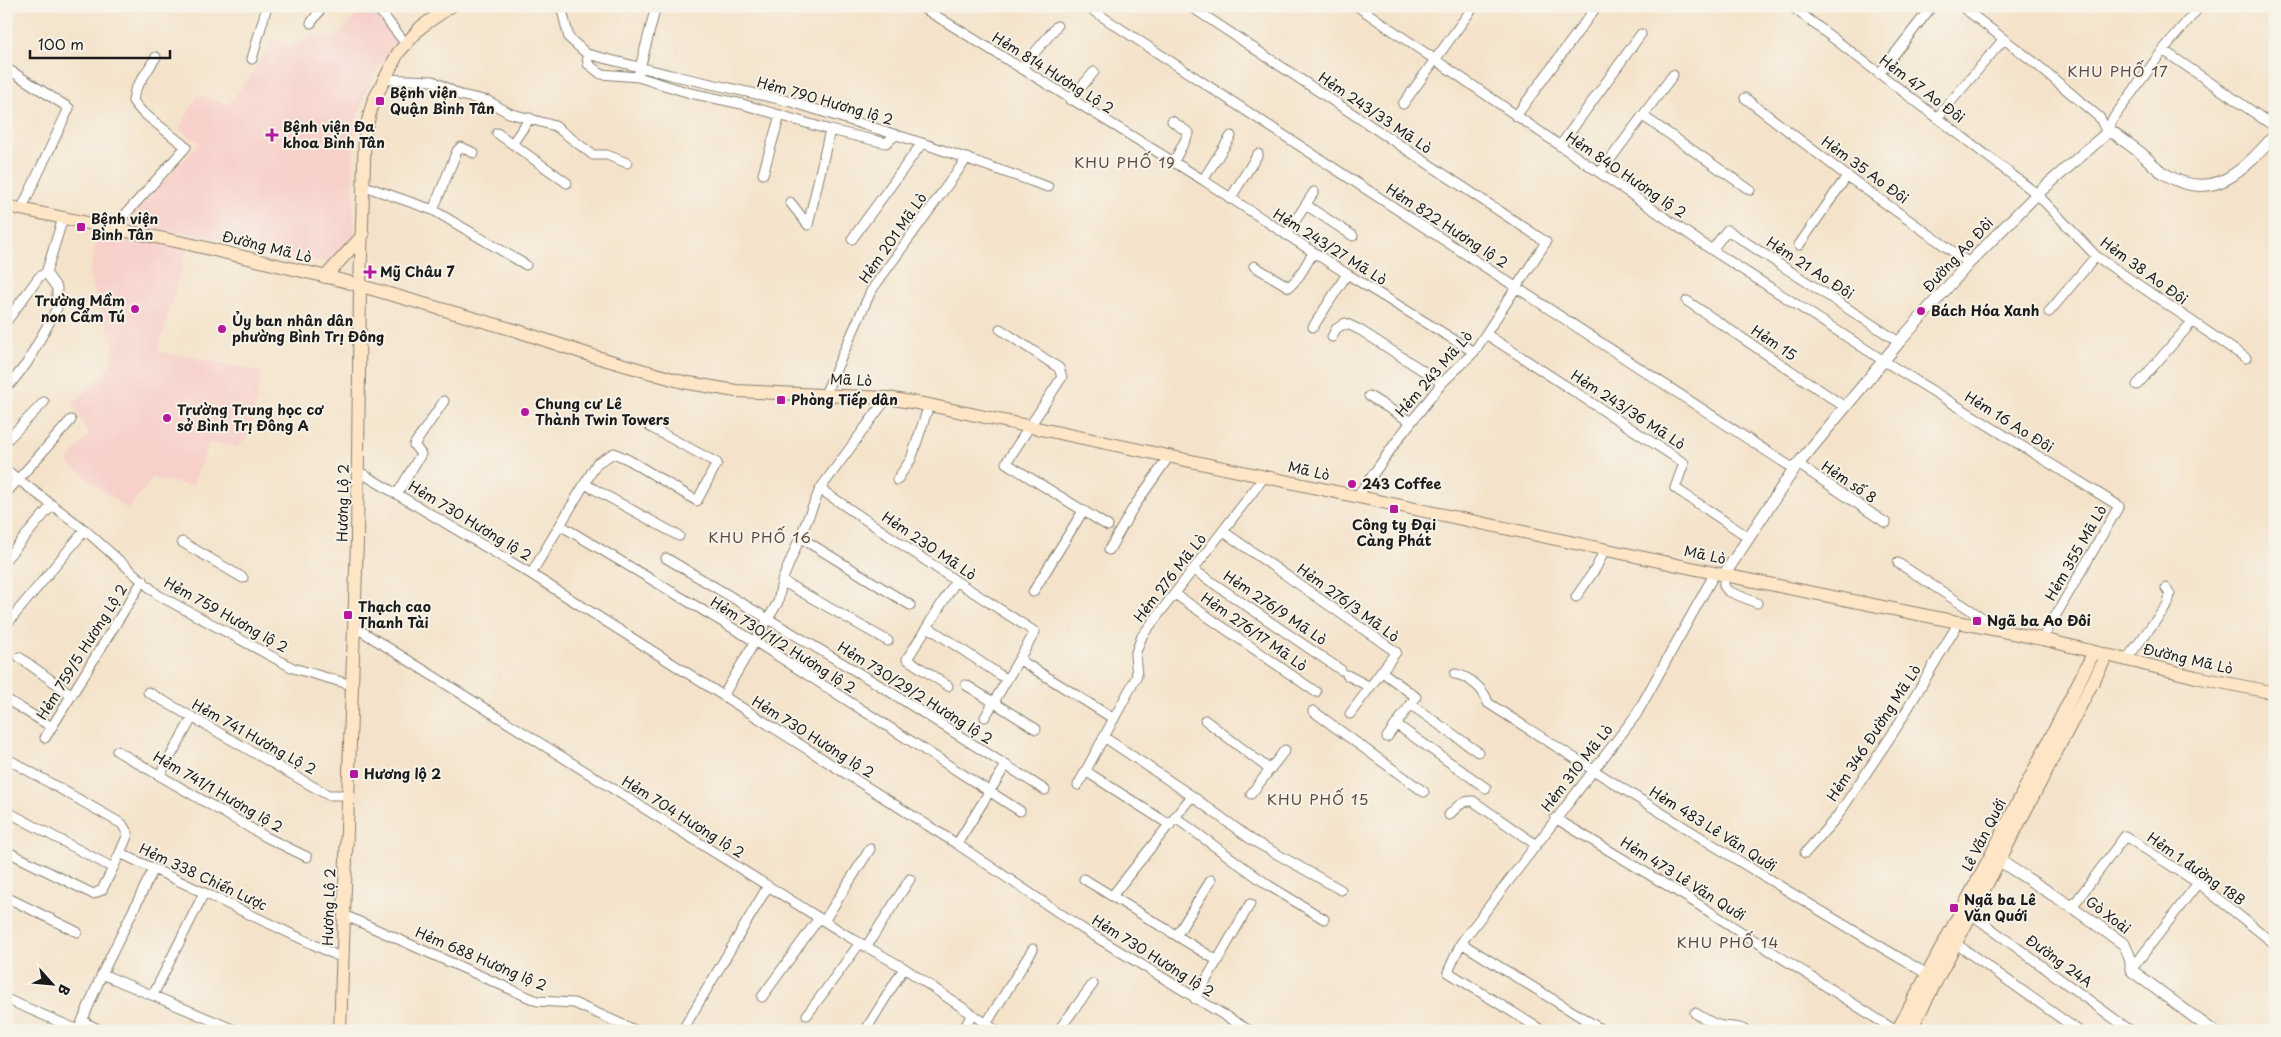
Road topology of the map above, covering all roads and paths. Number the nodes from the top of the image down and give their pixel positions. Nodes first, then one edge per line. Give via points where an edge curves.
1 (267, 6) edge
2 (323, 6) edge
3 (376, 6) edge
4 (451, 6) edge
5 (561, 6) edge
6 (920, 6) edge
7 (1086, 6) edge
8 (1190, 6) edge
9 (1357, 6) edge
10 (1474, 6) edge
11 (1791, 6) edge
12 (1932, 6) edge
13 (1961, 6) edge
14 (2200, 6) edge
15 (1594, 10) dead end
16 (654, 14) dead end
17 (311, 23) dead end
18 (1057, 26) dead end
19 (1640, 34) dead end
20 (2003, 40) junction
21 (406, 44) junction
22 (2163, 50) junction
23 (587, 54) junction
24 (156, 57) dead end
25 (1436, 58) junction
26 (252, 59) dead end
27 (6, 68) edge
28 (1021, 69) junction
29 (1094, 72) dead end
30 (639, 73) junction
31 (1878, 74) junction
32 (1674, 75) dead end
33 (383, 79) junction
34 (1746, 98) dead end
35 (1070, 100) junction
36 (1403, 104) dead end
37 (780, 115) junction
38 (1516, 116) junction
39 (1642, 116) junction
40 (530, 118) junction
41 (1937, 118) junction
42 (1172, 121) dead end
43 (2275, 128) edge
44 (830, 130) junction
45 (497, 133) dead end
46 (2107, 133) junction
47 (896, 135) junction
48 (1231, 136) dead end
49 (2275, 136) edge
50 (922, 143) junction
51 (512, 144) junction
52 (1560, 146) junction
53 (474, 153) dead end
54 (1258, 154) dead end
55 (967, 158) junction
56 (627, 163) dead end
57 (1173, 163) junction
58 (1600, 172) junction
59 (763, 174) dead end
60 (1847, 176) junction
61 (1203, 180) junction
62 (567, 183) dead end
63 (364, 186) junction
64 (1048, 187) dead end
65 (1750, 190) dead end
66 (1314, 192) dead end
67 (2037, 194) junction
68 (1230, 199) junction
69 (790, 202) dead end
70 (1306, 205) junction
71 (6, 206) edge
72 (22, 210) junction
73 (433, 210) junction
74 (63, 218) junction
75 (113, 228) junction
76 (362, 235) junction
77 (1286, 235) junction
78 (1353, 236) dead end
79 (852, 239) dead end
80 (1546, 242) joint
81 (1799, 245) dead end
82 (1712, 250) junction
83 (1313, 253) junction
84 (2096, 256) junction
85 (1969, 263) junction
86 (526, 265) dead end
87 (1254, 266) dead end
88 (46, 273) junction
89 (1347, 274) junction
90 (325, 277) junction
91 (360, 286) junction
92 (1517, 287) junction
93 (1687, 301) dead end
94 (2049, 312) dead end
95 (6, 322) edge
96 (2192, 322) junction
97 (1313, 327) dead end
98 (1000, 329) dead end
99 (518, 330) joint
100 (1486, 334) junction
101 (1332, 337) dead end
102 (1899, 342) junction
103 (1474, 352) junction
104 (2246, 358) dead end
105 (1884, 361) junction
106 (11, 383) dead end
107 (1442, 383) junction
108 (2137, 385) dead end
109 (825, 394) junction
110 (1369, 396) dead end
111 (887, 398) junction
112 (44, 402) dead end
113 (444, 402) dead end
114 (929, 404) junction
115 (1845, 407) junction
116 (71, 420) dead end
117 (1411, 422) junction
118 (1030, 425) junction
119 (650, 427) dead end
120 (6, 441) edge
121 (1170, 455) junction
122 (1796, 466) junction
123 (6, 470) edge
124 (358, 471) junction
125 (1265, 476) junction
126 (18, 479) junction
127 (897, 480) dead end
128 (585, 484) junction
129 (820, 489) junction
130 (6, 493) edge
131 (397, 494) junction
132 (1357, 496) junction
133 (52, 505) junction
134 (2119, 506) joint
135 (1083, 511) junction
136 (1886, 523) dead end
137 (560, 525) junction
138 (1108, 526) dead end
139 (85, 530) junction
140 (1224, 532) junction
141 (679, 536) dead end
142 (1748, 537) junction
143 (800, 538) junction
144 (182, 542) dead end
145 (1605, 549) junction
146 (1109, 550) dead end
147 (666, 558) dead end
148 (6, 559) edge
149 (1898, 562) dead end
150 (1194, 570) junction
151 (531, 574) junction
152 (1720, 574) junction
153 (243, 578) dead end
154 (143, 580) junction
155 (782, 581) junction
156 (956, 581) junction
157 (2166, 588) dead end
158 (1033, 592) dead end
159 (1175, 594) junction
160 (1576, 597) dead end
161 (1757, 603) dead end
162 (910, 605) dead end
163 (768, 620) junction
164 (1959, 622) junction
165 (6, 625) edge
166 (355, 627) junction
167 (928, 627) junction
168 (1989, 628) junction
169 (2042, 639) junction
170 (888, 641) dead end
171 (756, 642) junction
172 (2094, 652) junction
173 (2107, 655) junction
174 (19, 657) dead end
175 (1020, 660) junction
176 (2126, 660) junction
177 (1381, 672) junction
178 (1455, 674) dead end
179 (1006, 679) junction
180 (352, 685) junction
181 (966, 685) dead end
182 (948, 686) dead end
183 (1370, 687) junction
184 (148, 692) dead end
185 (1316, 692) dead end
186 (72, 694) junction
187 (2275, 694) edge
188 (723, 696) junction
189 (6, 699) edge
190 (994, 703) junction
191 (1410, 704) junction
192 (1313, 711) dead end
193 (1350, 714) dead end
194 (985, 717) dead end
195 (192, 718) junction
196 (1114, 719) junction
197 (1205, 720) dead end
198 (1397, 724) junction
199 (52, 727) junction
200 (1036, 729) dead end
201 (1104, 737) junction
202 (1387, 737) dead end
203 (45, 738) dead end
204 (1284, 750) dead end
205 (118, 751) dead end
206 (1478, 752) dead end
207 (6, 758) edge
208 (1006, 765) junction
209 (1269, 769) junction
210 (1593, 771) junction
211 (1086, 772) junction
212 (160, 775) junction
213 (1078, 785) dead end
214 (1486, 788) dead end
215 (1046, 790) dead end
216 (990, 792) junction
217 (1424, 792) dead end
218 (1251, 794) dead end
219 (349, 795) junction
220 (1192, 796) junction
221 (6, 811) edge
222 (1020, 811) dead end
223 (1449, 815) dead end
224 (1555, 818) junction
225 (1173, 822) junction
226 (958, 844) junction
227 (1535, 844) junction
228 (870, 849) dead end
229 (6, 851) edge
230 (120, 853) junction
231 (1805, 853) dead end
232 (306, 857) dead end
233 (1995, 858) junction
234 (113, 868) junction
235 (153, 870) junction
236 (910, 879) dead end
237 (1084, 879) dead end
238 (1211, 880) dead end
239 (2198, 884) junction
240 (768, 886) junction
241 (1340, 890) dead end
242 (204, 893) junction
243 (1112, 896) junction
244 (6, 897) edge
245 (1250, 904) dead end
246 (2072, 906) junction
247 (1971, 914) junction
248 (344, 915) junction
249 (1324, 918) dead end
250 (821, 920) junction
251 (77, 932) dead end
252 (1177, 936) junction
253 (1460, 943) junction
254 (1955, 943) junction
255 (2275, 944) edge
256 (863, 945) junction
257 (1033, 949) dead end
258 (342, 958) junction
259 (1218, 961) junction
260 (904, 968) junction
261 (2131, 970) junction
262 (102, 974) junction
263 (1927, 974) junction
264 (1093, 984) dead end
265 (153, 995) junction
266 (762, 997) dead end
267 (6, 999) edge
268 (1195, 999) junction
269 (1695, 1013) dead end
270 (972, 1014) junction
271 (808, 1015) dead end
272 (82, 1021) junction
273 (986, 1024) junction
274 (622, 1028) edge
275 (78, 1030) edge
276 (102, 1031) edge
277 (237, 1031) edge
278 (340, 1031) edge
279 (637, 1031) edge
280 (682, 1031) edge
281 (865, 1031) edge
282 (963, 1031) edge
283 (997, 1031) edge
284 (1058, 1031) edge
285 (1250, 1031) edge
286 (1543, 1031) edge
287 (1604, 1031) edge
288 (1746, 1031) edge
289 (1897, 1031) edge
290 (1910, 1031) edge
291 (2079, 1031) edge
292 (2131, 1031) edge
293 (2213, 1031) edge

1 - 26 street
2 - 17 street
3 - 21 street
4 - 21 main road, Hương Lộ 2 via 421,27
5 - 23 street via 570,38
6 - 28 street, Hẻm 814 Hương Lộ 2
7 - 92 street, Hẻm 822 Hương lộ 2
8 - 80 street, Hẻm 243/33 Mã Lò
9 - 25 street, Hẻm 840 Hương lộ 2
10 - 25 street
11 - 31 street, Hẻm 47 Ao Đôi
12 - 31 street
13 - 20 street
14 - 22 street
15 - 38 street
16 - 30 street
18 - 28 street
19 - 52 street
20 - 41 street
20 - 46 street via 2100,118
21 - 33 main road, Hương Lộ 2
22 - 43 street
22 - 46 street via 2112,120
23 - 30 street, Hẻm 790 Hương lộ 2
23 - 30 street via 588,64 601,74
24 - 75 street via 135,90 134,104 186,147
25 - 36 street
25 - 38 street, Hẻm 840 Hương lộ 2
27 - 72 street via 69,108
28 - 35 street, Hẻm 814 Hương Lộ 2
29 - 35 street
30 - 37 street via 690,93
30 - 47 street, Hẻm 790 Hương lộ 2 via 792,102
31 - 41 street, Hẻm 47 Ao Đôi
32 - 39 street
33 - 40 street via 433,81 460,95 488,100 509,113
33 - 63 main road, Hương Lộ 2 via 365,132
34 - 60 street, Hẻm 35 Ao Đôi
35 - 57 street, Hẻm 814 Hương Lộ 2
37 - 44 street
37 - 59 street
38 - 52 street, Hẻm 840 Hương lộ 2
39 - 58 street
39 - 65 street
40 - 51 street
40 - 56 street via 555,126 593,155 607,155
41 - 67 street, Hẻm 47 Ao Đôi
42 - 57 street via 1189,133
44 - 47 street via 886,143
44 - 69 street via 808,225
45 - 51 street
46 - 49 street via 2114,133 2171,178 2186,185 2209,186 2229,179
46 - 67 street, Đường Ao Đôi
47 - 50 street, Hẻm 790 Hương lộ 2
48 - 61 street
50 - 55 street, Hẻm 790 Hương lộ 2
50 - 79 street
51 - 62 street
52 - 58 street, Hẻm 840 Hương lộ 2
53 - 73 street via 461,147 458,151
54 - 68 street
55 - 64 street, Hẻm 790 Hương lộ 2
55 - 109 street, Hẻm 201 Mã Lò via 871,290
57 - 61 street, Hẻm 243/27 Mã Lò
58 - 82 street, Hẻm 840 Hương lộ 2
60 - 81 street
60 - 85 street, Hẻm 35 Ao Đôi
61 - 68 street, Hẻm 243/27 Mã Lò
63 - 73 street
63 - 76 main road, Hương Lộ 2
66 - 70 street
67 - 84 street, Hẻm 38 Ao Đôi
67 - 85 street, Đường Ao Đôi
68 - 77 street, Hẻm 243/27 Mã Lò
70 - 77 street
70 - 78 street
71 - 72 main road, Đường Mã Lò
72 - 74 main road, Đường Mã Lò
73 - 86 street
74 - 75 main road, Đường Mã Lò
74 - 88 street
75 - 90 main road, Đường Mã Lò
76 - 90 main road
76 - 91 main road, Hương Lộ 2
77 - 83 street, Hẻm 243/27 Mã Lò
80 - 92 street, Hẻm 243 Mã Lò
82 - 102 street, Hẻm 21 Ao Đôi via 1727,230
82 - 105 street, Hẻm 840 Hương lộ 2
83 - 87 street via 1298,278 1289,286
83 - 89 street, Hẻm 243/27 Mã Lò
84 - 94 street
84 - 96 street, Hẻm 38 Ao Đôi
85 - 102 street, Đường Ao Đôi
88 - 95 street via 39,277
88 - 106 street via 57,288 57,308 27,363
89 - 97 street
89 - 103 street, Hẻm 243/27 Mã Lò
90 - 91 main road, Đường Mã Lò
91 - 99 main road, Đường Mã Lò
91 - 124 main road, Hương Lộ 2
92 - 100 street, Hẻm 243 Mã Lò
92 - 122 street, Hẻm 822 Hương lộ 2
93 - 115 street, Hẻm 15
96 - 104 street, Hẻm 38 Ao Đôi
96 - 108 street
98 - 118 street via 1060,368 1062,377
99 - 109 main road, Mã Lò via 683,382 736,390
100 - 103 street, Hẻm 243 Mã Lò
100 - 142 street, Hẻm 243/36 Mã Lò via 1684,463 1675,488
101 - 107 street via 1336,329 1345,323
102 - 105 street, Đường Ao Đôi
103 - 107 street, Hẻm 243 Mã Lò
105 - 115 street, Đường Ao Đôi
105 - 134 street, Hẻm 16 Ao Đôi
107 - 117 street, Hẻm 243 Mã Lò
109 - 111 main road, Mã Lò
110 - 117 street
111 - 114 main road, Mã Lò
111 - 129 street
112 - 120 street
113 - 131 street via 414,445 421,454
114 - 118 main road, Mã Lò
114 - 127 street via 911,459
115 - 122 street, Đường Ao Đôi
116 - 126 street
117 - 132 street, Hẻm 243 Mã Lò
118 - 121 main road, Mã Lò
118 - 135 street via 1006,463
119 - 128 street via 717,463 697,501 630,460 614,454 597,463
121 - 125 main road, Mã Lò
121 - 146 street
122 - 136 street, Hẻm số 8
122 - 142 street, Đường Ao Đôi
123 - 126 street, Hẻm 759 Hương lộ 2
124 - 131 street, Hẻm 730 Hương lộ 2
124 - 166 main road, Hương Lộ 2
125 - 132 main road, Mã Lò
125 - 140 street, Hẻm 276 Mã Lò
126 - 130 street
126 - 133 street, Hẻm 759 Hương lộ 2
128 - 137 street
128 - 141 street
129 - 143 street
129 - 156 street, Hẻm 230 Mã Lò
131 - 151 street, Hẻm 730 Hương lộ 2
132 - 145 main road, Mã Lò
133 - 139 street, Hẻm 759 Hương lộ 2
133 - 148 street
134 - 169 street, Hẻm 355 Mã Lò
135 - 138 street
135 - 158 street
137 - 151 street
137 - 171 street, Hẻm 730/1/2 Hương lộ 2
139 - 154 street, Hẻm 759 Hương lộ 2
139 - 165 street
140 - 150 street, Hẻm 276 Mã Lò
140 - 177 street, Hẻm 276/3 Mã Lò via 1396,652
142 - 152 street, Đường Ao Đôi
143 - 155 street
143 - 162 street
144 - 153 street
145 - 152 main road, Mã Lò
145 - 160 street
147 - 163 street, Hẻm 730/29/2 Hương lộ 2
149 - 168 street via 1986,620
150 - 159 street, Hẻm 276 Mã Lò
150 - 183 street, Hẻm 276/9 Mã Lò via 1344,673
151 - 188 street, Hẻm 730 Hương lộ 2
152 - 161 street via 1728,591
152 - 164 main road, Mã Lò
152 - 210 street, Hẻm 310 Mã Lò via 1636,715
154 - 180 street, Hẻm 759 Hương lộ 2 via 158,595 293,668
154 - 186 street, Hẻm 759/5 Hương Lộ 2
155 - 163 street via 778,602
155 - 170 street
156 - 167 street
156 - 175 street, Hẻm 230 Mã Lò via 1036,632
157 - 176 street via 2170,594 2168,604
159 - 185 street, Hẻm 276/17 Mã Lò
159 - 196 street, Hẻm 276 Mã Lò via 1142,636 1136,654 1137,676
163 - 171 street
163 - 208 street, Hẻm 730/29/2 Hương lộ 2
164 - 168 main road, Mã Lò
164 - 231 street, Hẻm 346 Đường Mã Lò via 1895,730 1836,818
166 - 180 main road, Hương Lộ 2
166 - 240 street, Hẻm 704 Hương lộ 2
167 - 179 street
167 - 182 street via 907,660
168 - 169 main road, Mã Lò
169 - 172 main road, Mã Lò
171 - 188 street
171 - 216 street, Hẻm 730/1/2 Hương lộ 2
172 - 173 main road, Đường Mã Lò
172 - 233 main road, Lê Văn Quới
173 - 176 main road, Đường Mã Lò
173 - 233 main road, Lê Văn Quới
174 - 186 street
175 - 179 street, Hẻm 230 Mã Lò
175 - 196 street
176 - 187 main road, Đường Mã Lò
177 - 183 street, Hẻm 276/3 Mã Lò
177 - 191 street via 1416,697
178 - 210 street, Hẻm 483 Lê Văn Quới via 1474,684 1486,695 1488,703
179 - 190 street, Hẻm 230 Mã Lò
180 - 219 main road, Hương Lộ 2
181 - 190 street
183 - 193 street, Hẻm 276/3 Mã Lò
184 - 195 street, Hẻm 741 Hương Lộ 2
186 - 199 street, Hẻm 759/5 Hương Lộ 2
188 - 226 street, Hẻm 730 Hương lộ 2
189 - 199 street
190 - 194 street, Hẻm 230 Mã Lò
190 - 200 street
191 - 198 street
191 - 206 street
192 - 217 street
195 - 212 street
195 - 219 street, Hẻm 741 Hương Lộ 2 via 328,795
196 - 201 street, Hẻm 276 Mã Lò
197 - 209 street
198 - 202 street
198 - 214 street
199 - 203 street, Hẻm 759/5 Hương Lộ 2
201 - 211 street, Hẻm 276 Mã Lò
201 - 220 street
204 - 209 street
205 - 212 street, Hẻm 741/1 Hương lộ 2
207 - 230 street, Hẻm 338 Chiến Lược via 122,824 128,834
208 - 215 street, Hẻm 730/29/2 Hương lộ 2
208 - 216 street
209 - 218 street
210 - 224 street, Hẻm 310 Mã Lò
210 - 263 street, Hẻm 483 Lê Văn Quới
211 - 213 street, Hẻm 276 Mã Lò
211 - 225 street
212 - 232 street, Hẻm 741/1 Hương lộ 2
216 - 222 street, Hẻm 730/1/2 Hương lộ 2
216 - 226 street
219 - 248 main road, Hương Lộ 2
220 - 225 street
220 - 241 street via 1252,840
221 - 234 street
223 - 227 street via 1467,800 1473,801
224 - 227 street, Hẻm 310 Mã Lò
224 - 289 street, Hẻm 473 Lê Văn Quới
225 - 243 street
225 - 249 street
226 - 268 street, Hẻm 730 Hương lộ 2 via 1083,929
227 - 253 street, Hẻm 310 Mã Lò
228 - 250 street
229 - 234 street via 93,894 102,890
230 - 234 street
230 - 235 street, Hẻm 338 Chiến Lược
233 - 246 street, Gò Xoài
233 - 247 main road, Lê Văn Quới
233 - 263 main road, Lê Văn Quới
235 - 242 street, Hẻm 338 Chiến Lược
235 - 262 street
236 - 256 street
237 - 243 street
238 - 252 street
239 - 246 street, Hẻm 1 đường 18B via 2124,836
239 - 255 street, Hẻm 1 đường 18B
239 - 261 street
240 - 250 street, Hẻm 704 Hương lộ 2
240 - 280 street
242 - 258 street, Hẻm 338 Chiến Lược
242 - 265 street
243 - 252 street
244 - 251 street
245 - 259 street
246 - 261 street, Gò Xoài via 2125,945
247 - 254 main road, Lê Văn Quới
247 - 292 street, Đường 24A
248 - 258 main road, Hương Lộ 2
248 - 274 street, Hẻm 688 Hương lộ 2 via 537,1001 574,1003
250 - 256 street, Hẻm 704 Hương lộ 2
250 - 266 street
252 - 259 street
253 - 286 street, Hẻm 310 Mã Lò via 1448,972
253 - 287 street
254 - 290 main road, Lê Văn Quới
254 - 291 street
256 - 260 street, Hẻm 704 Hương lộ 2
256 - 271 street
257 - 273 street
258 - 278 main road, Hương Lộ 2
259 - 268 street
260 - 270 street, Hẻm 704 Hương lộ 2
260 - 281 street
261 - 293 street
262 - 265 street
262 - 272 street
263 - 289 main road, Lê Văn Quới
264 - 284 street
265 - 277 street
267 - 275 street
268 - 285 street, Hẻm 730 Hương lộ 2
269 - 288 street via 1714,1024 1725,1027 1737,1025
270 - 273 street, Hẻm 704 Hương lộ 2
270 - 282 street
272 - 275 street
272 - 276 street
273 - 283 street, Hẻm 704 Hương lộ 2
274 - 279 street, Hẻm 688 Hương lộ 2

